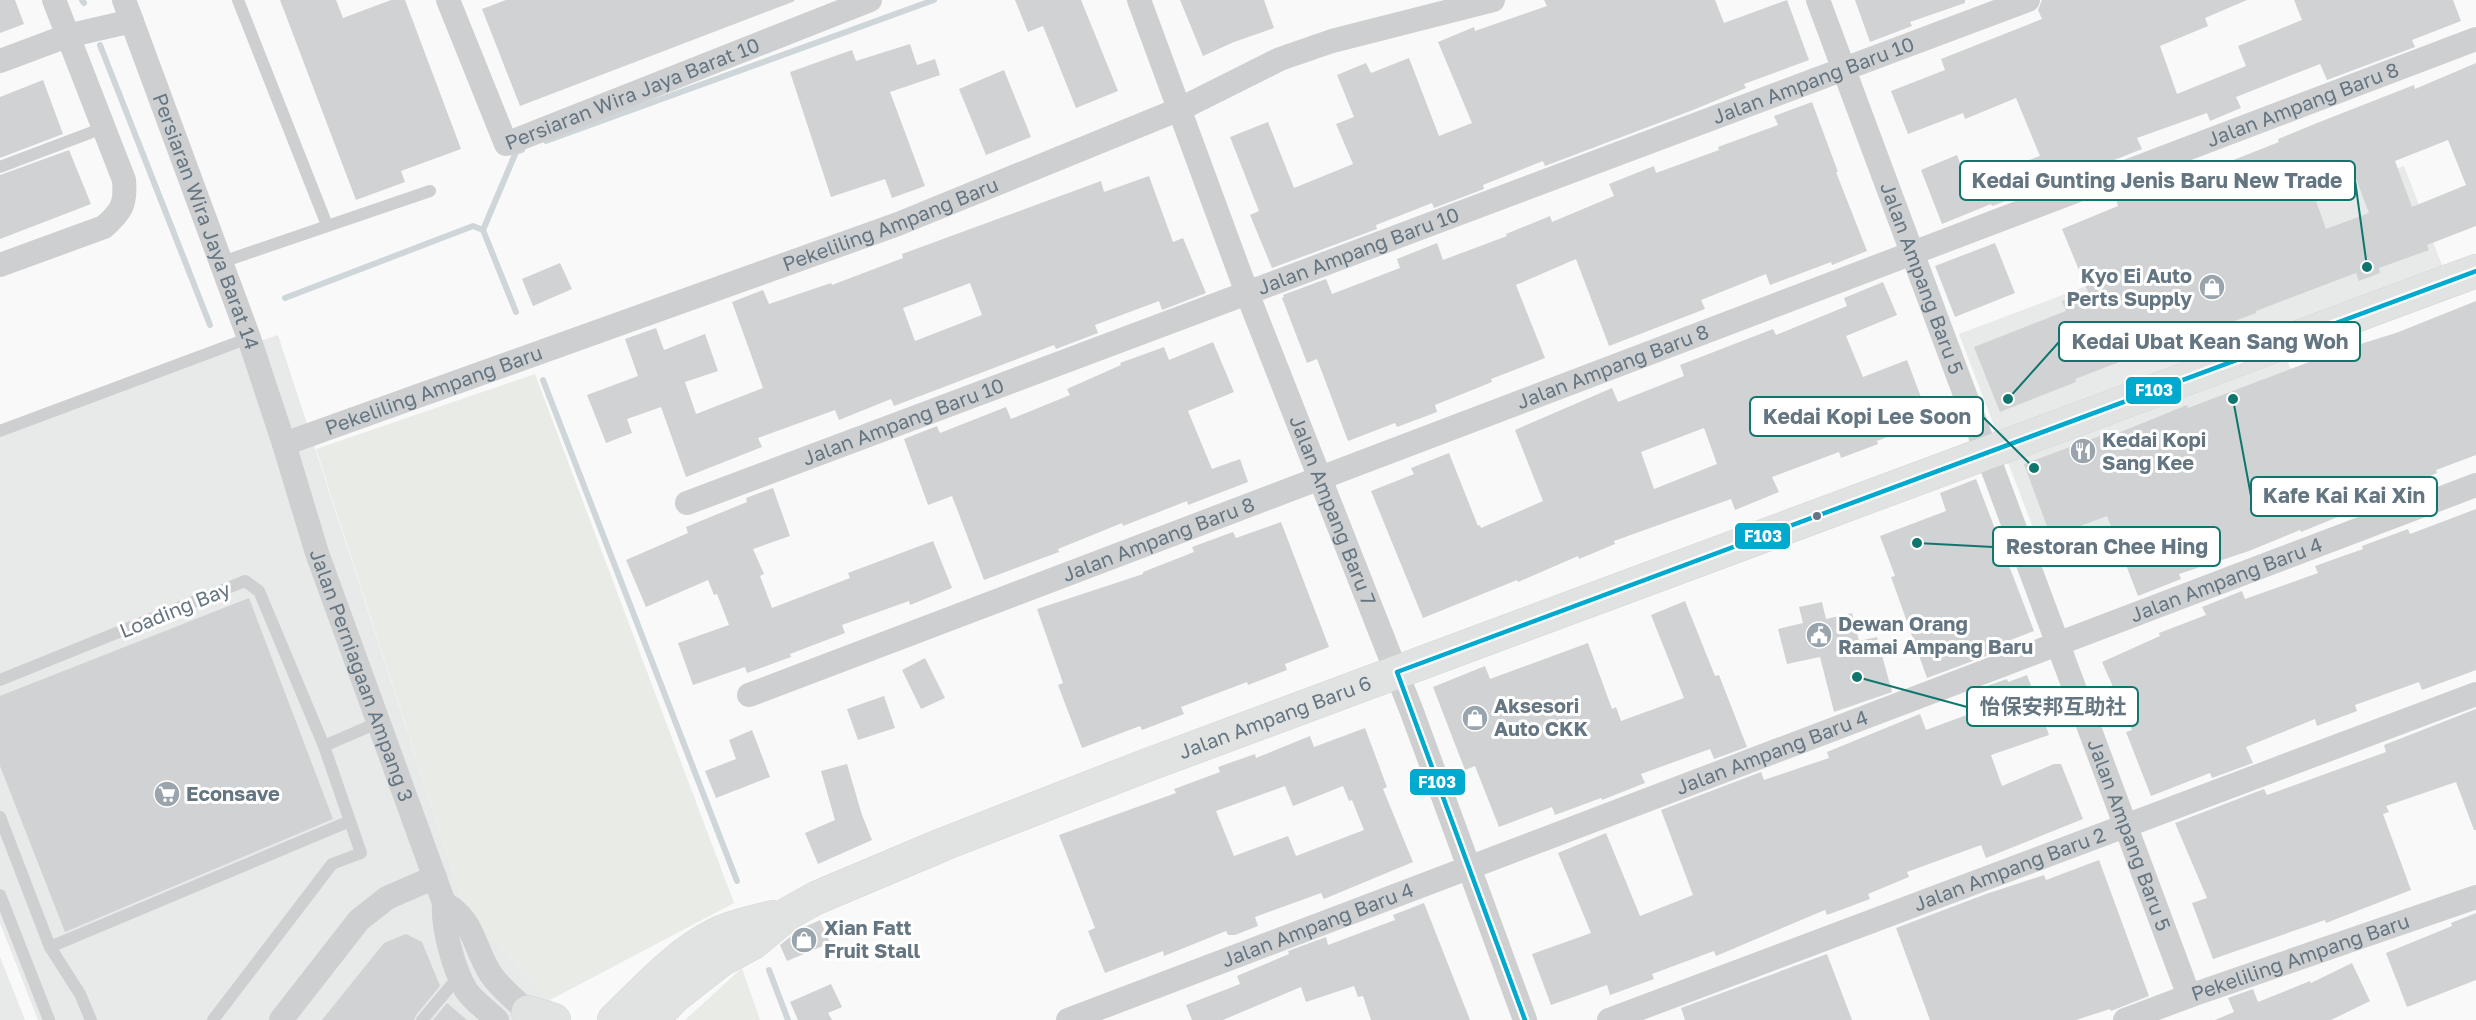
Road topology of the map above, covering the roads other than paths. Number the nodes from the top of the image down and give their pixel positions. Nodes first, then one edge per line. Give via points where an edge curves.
1 (54, 0) edge
2 (238, 0) edge
3 (448, 0) edge
4 (870, 0) edge
5 (1139, 0) edge
6 (1493, 0) edge
7 (1818, 0) edge
8 (2028, 0) edge
9 (128, 11) edge
10 (67, 36) junction
11 (2476, 39) edge
12 (0, 61) edge
13 (1844, 69) junction
14 (1180, 109) junction
15 (103, 128) junction
16 (0, 167) edge
17 (430, 191) dead end
18 (327, 225) junction
19 (1913, 253) junction
20 (222, 262) junction
21 (0, 265) edge
22 (2476, 271) edge
23 (1247, 293) junction
24 (249, 338) junction
25 (0, 431) edge
26 (284, 444) junction
27 (1987, 453) junction
28 (1320, 478) junction
29 (2476, 486) edge
30 (687, 503) dead end
31 (2058, 644) junction
32 (1396, 672) junction
33 (0, 680) edge
34 (2476, 694) edge
35 (749, 695) dead end
36 (377, 723) junction
37 (324, 746) junction
38 (0, 817) edge
39 (350, 821) junction
40 (2126, 826) junction
41 (1467, 868) junction
42 (435, 877) junction
43 (0, 895) edge
44 (2476, 897) edge
45 (444, 903) junction
46 (789, 914) junction
47 (50, 947) junction
48 (460, 975) junction
49 (2189, 996) junction
50 (643, 1012) edge
51 (529, 1018) edge
52 (49, 1020) edge
53 (91, 1020) edge
54 (213, 1020) edge
55 (281, 1020) edge
56 (422, 1020) edge
57 (598, 1020) edge
58 (614, 1020) edge
59 (1068, 1020) edge
60 (1525, 1020) edge
61 (1609, 1020) edge
62 (2125, 1020) edge

1 - 10 street
2 - 18 lane
3 - 4 street, Persiaran Wira Jaya Barat 10 via 506,144
5 - 14 street, Jalan Ampang Baru 7
6 - 14 street, Pekeliling Ampang Baru via 1290,55
7 - 13 street, Jalan Ampang Baru 5
8 - 13 street, Jalan Ampang Baru 10
9 - 10 street
9 - 20 street, Persiaran Wira Jaya Barat 14
10 - 12 street
10 - 15 street
11 - 19 street, Jalan Ampang Baru 8
13 - 19 street, Jalan Ampang Baru 5
13 - 23 street, Jalan Ampang Baru 10
14 - 23 street, Jalan Ampang Baru 7
14 - 26 street, Pekeliling Ampang Baru via 898,224
15 - 16 lane
15 - 21 street via 124,180 125,199 118,215 104,227
17 - 18 lane
18 - 20 lane
19 - 27 street, Jalan Ampang Baru 5
19 - 28 street, Jalan Ampang Baru 8
20 - 24 street, Persiaran Wira Jaya Barat 14
22 - 27 main road, Jalan Ampang Baru 6
23 - 28 street, Jalan Ampang Baru 7
23 - 30 street, Jalan Ampang Baru 10
24 - 25 lane
24 - 26 street, Persiaran Wira Jaya Barat 14
26 - 36 street, Jalan Perniagaan Ampang 3 via 317,553
27 - 31 street, Jalan Ampang Baru 5
27 - 32 main road, Jalan Ampang Baru 6
28 - 32 street, Jalan Ampang Baru 7
28 - 35 street, Jalan Ampang Baru 8
29 - 31 street, Jalan Ampang Baru 4
31 - 40 street, Jalan Ampang Baru 5
31 - 41 street, Jalan Ampang Baru 4
32 - 41 street, Jalan Ampang Baru 7
32 - 46 main road, Jalan Ampang Baru 6 via 944,844 816,898
33 - 37 lane, Loading Bay via 245,582 259,591
34 - 40 street, Jalan Ampang Baru 2
36 - 37 lane
36 - 42 street, Jalan Perniagaan Ampang 3
37 - 39 lane
38 - 47 lane
39 - 47 lane
39 - 54 lane via 361,853 332,864
40 - 49 street, Jalan Ampang Baru 5
40 - 61 street, Jalan Ampang Baru 2
41 - 59 street, Jalan Ampang Baru 4
41 - 60 street, Jalan Ampang Baru 7
42 - 45 street, Jalan Perniagaan Ampang 3
42 - 55 street via 387,898 359,920
43 - 52 lane
44 - 49 street, Pekeliling Ampang Baru
45 - 48 street, Jalan Perniagaan Ampang 3 via 443,918
45 - 51 street, Jalan Perniagaan Ampang 3 via 458,911 490,973
46 - 50 main road, Jalan Ampang Baru 6 via 753,943 683,977
46 - 50 main road, Jalan Ampang Baru 6 via 743,924 714,936 684,956
47 - 53 lane via 80,994
48 - 51 street, Jalan Perniagaan Ampang 3 via 467,991
48 - 56 lane
49 - 62 street, Pekeliling Ampang Baru
50 - 57 main road
50 - 58 main road, Jalan Ampang Baru 6

